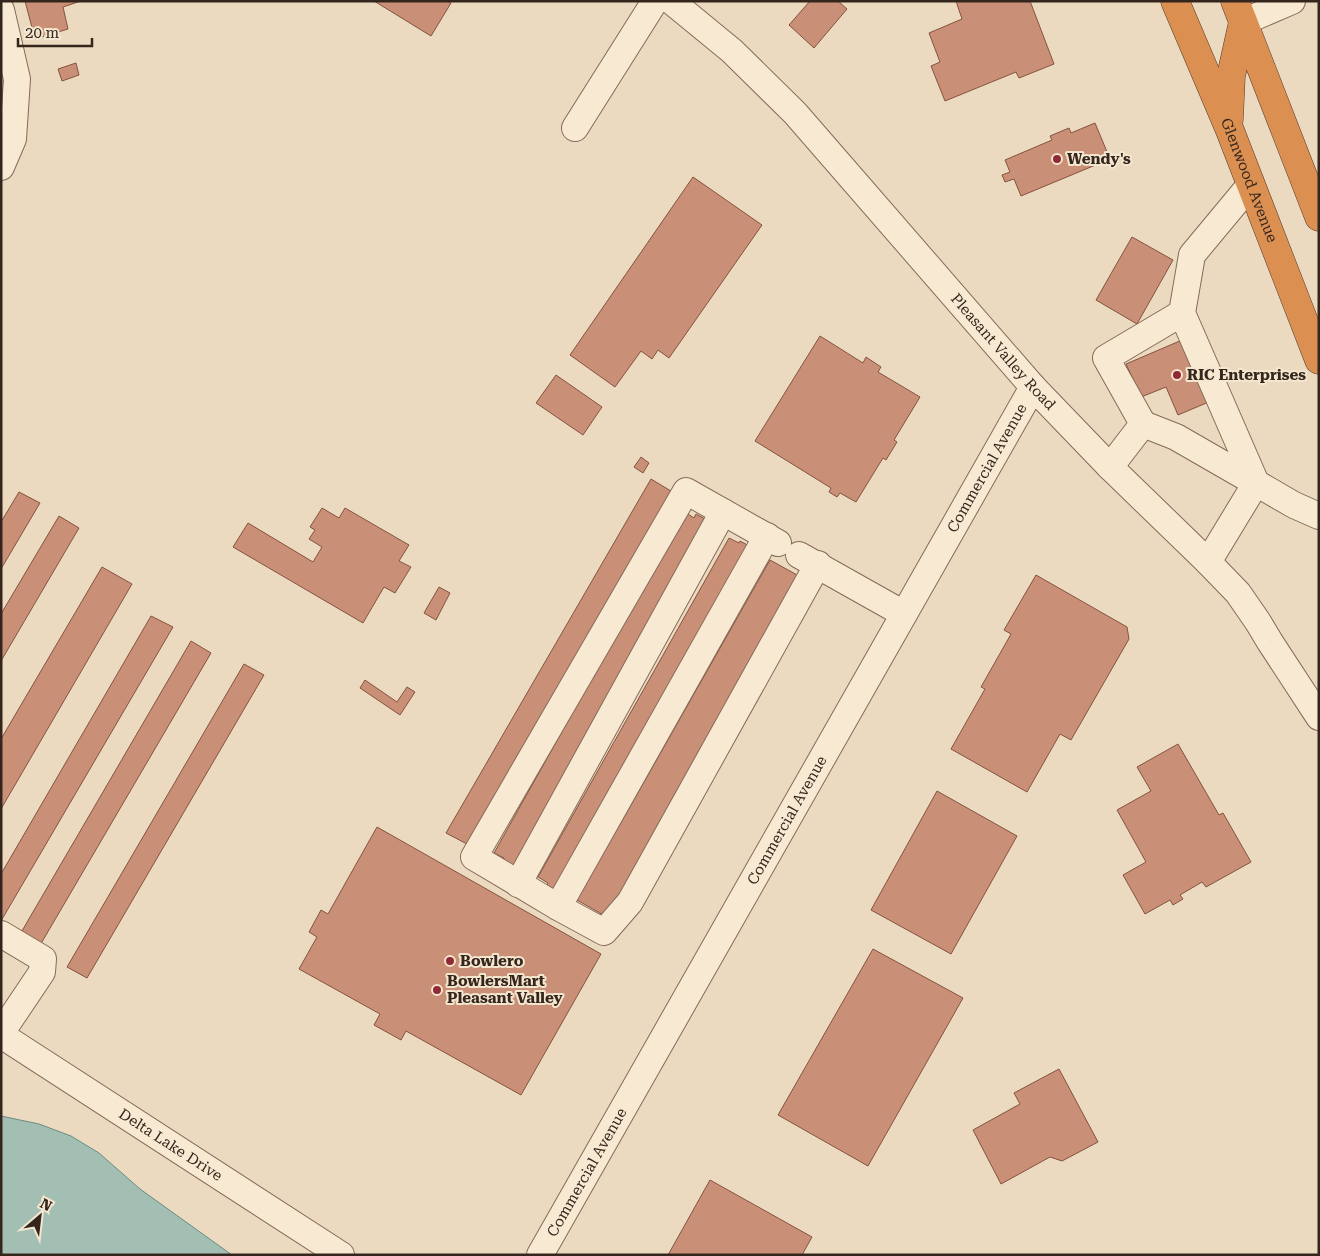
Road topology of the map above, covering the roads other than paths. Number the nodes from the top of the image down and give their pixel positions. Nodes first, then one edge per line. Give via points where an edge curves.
1 (655, 1) edge
2 (671, 1) edge
3 (1176, 1) edge
4 (1292, 1) edge
5 (1, 10) edge
6 (1239, 12) edge
7 (575, 128) dead end
8 (1229, 128) junction
9 (1, 167) edge
10 (1251, 184) junction
11 (1319, 217) edge
12 (1182, 313) junction
13 (1319, 360) edge
14 (1033, 387) junction
15 (1143, 424) junction
16 (1110, 467) junction
17 (1256, 483) junction
18 (723, 512) junction
19 (1319, 516) edge
20 (791, 549) junction
21 (1208, 562) junction
22 (904, 614) junction
23 (1319, 717) edge
24 (518, 884) junction
25 (558, 908) junction
26 (1, 934) edge
27 (1, 1034) edge
28 (341, 1255) edge
29 (540, 1255) edge

1 - 7 street
2 - 14 street, Pleasant Valley Road via 732,51 795,113
3 - 8 highway, Glenwood Avenue
4 - 6 street
5 - 9 street via 17,79 13,139
6 - 8 highway
6 - 11 highway
8 - 10 highway, Glenwood Avenue
10 - 12 street via 1192,255
10 - 13 highway, Glenwood Avenue
12 - 15 street via 1106,358
12 - 17 street
14 - 16 street, Pleasant Valley Road
14 - 22 street, Commercial Avenue
15 - 16 street
15 - 17 street via 1176,437
16 - 21 street, Pleasant Valley Road
17 - 19 street
17 - 21 street
18 - 20 street
18 - 24 street
18 - 24 street via 686,490 474,857
20 - 22 street
20 - 25 street
20 - 25 street via 630,902 604,932
21 - 23 street, Pleasant Valley Road via 1238,592
22 - 29 street, Commercial Avenue
24 - 25 street
26 - 27 street via 43,959 42,972
27 - 28 street, Delta Lake Drive

